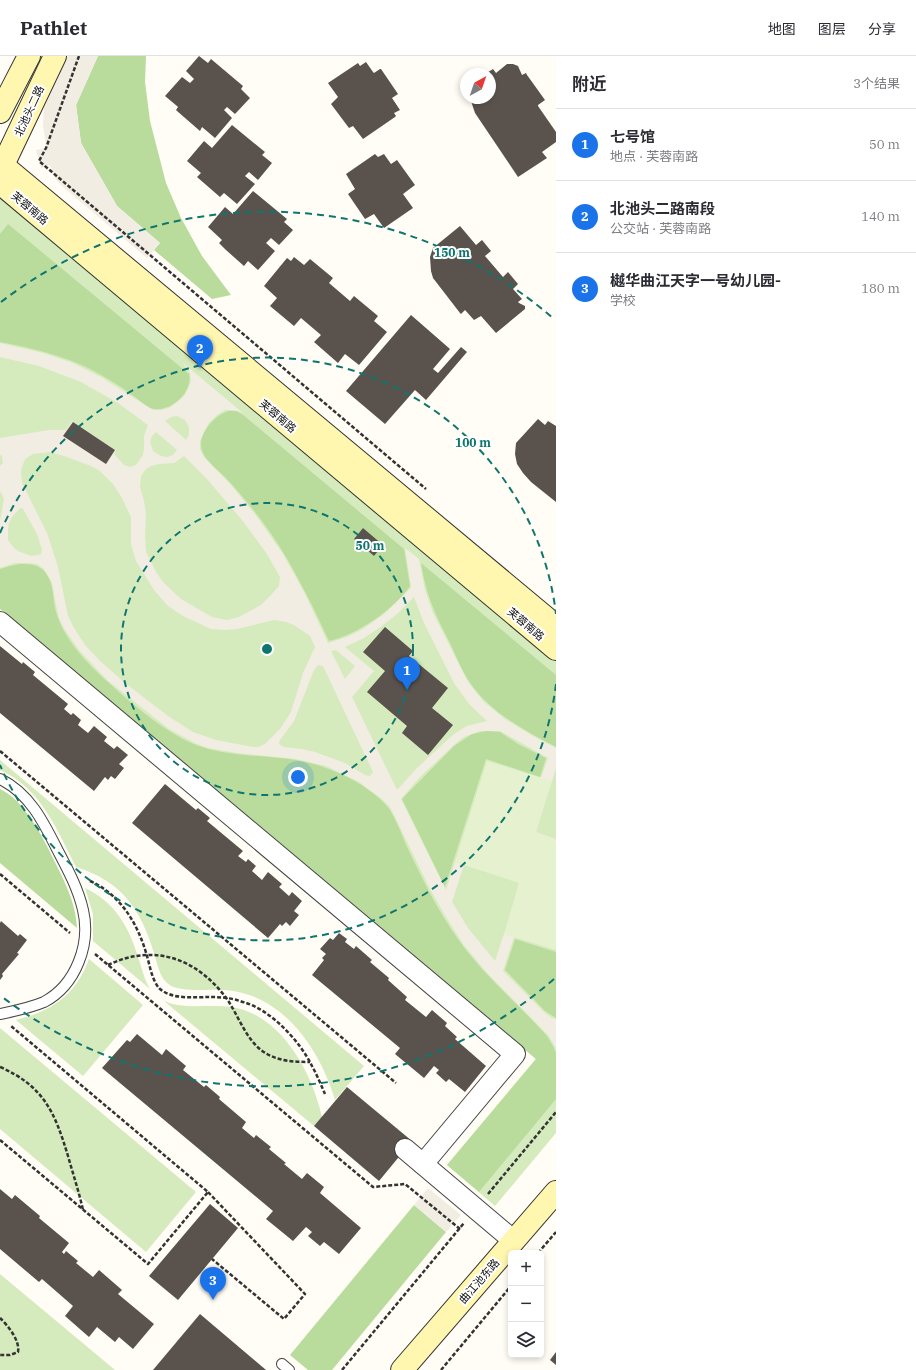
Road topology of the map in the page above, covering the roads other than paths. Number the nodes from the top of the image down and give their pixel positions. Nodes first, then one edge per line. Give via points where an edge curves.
1 (29, 56) edge
2 (55, 56) edge
3 (0, 112) edge
4 (1, 170) edge
5 (0, 622) edge
6 (556, 626) edge
7 (556, 649) edge
8 (0, 780) edge
9 (3, 1018) edge
10 (405, 1149) dead end
11 (422, 1164) junction
12 (556, 1192) edge
13 (514, 1241) junction
14 (402, 1370) edge

1 - 3 main road
2 - 4 main road, 北池头二路
4 - 6 main road, 芙蓉南路
4 - 7 main road, 芙蓉南路
5 - 11 street via 515,1054
8 - 9 lane via 18,790 47,830 71,874 84,911 85,934 76,968 56,994
10 - 11 street
11 - 13 street
12 - 13 main road, 曲江池东路
13 - 14 main road, 曲江池东路

